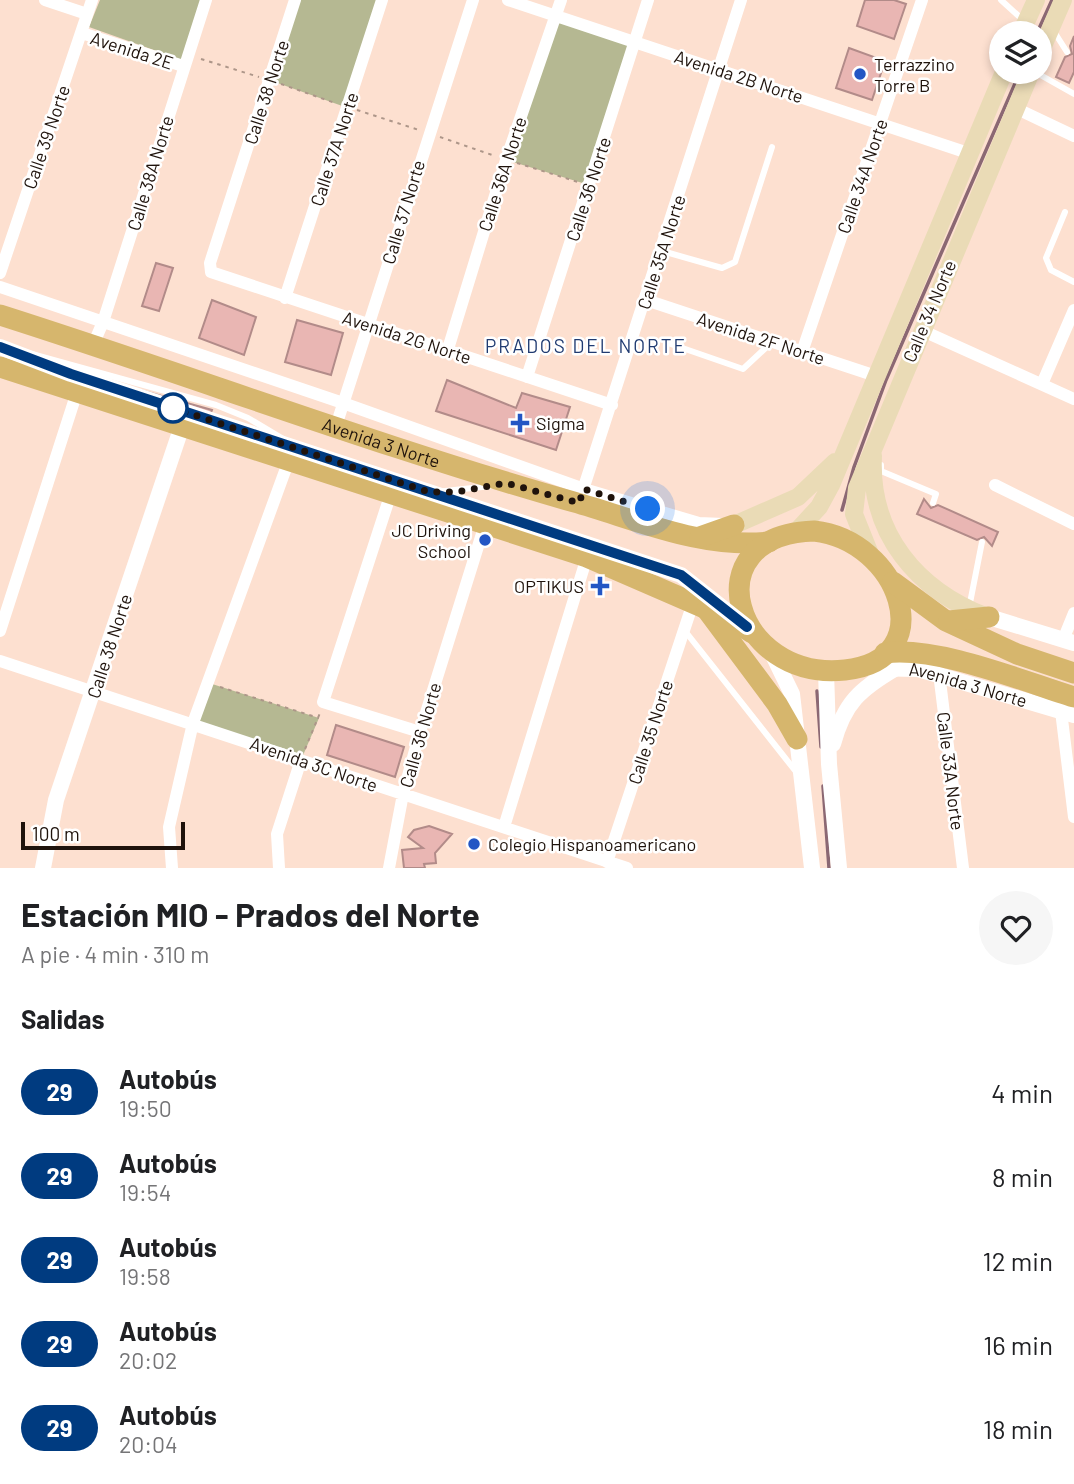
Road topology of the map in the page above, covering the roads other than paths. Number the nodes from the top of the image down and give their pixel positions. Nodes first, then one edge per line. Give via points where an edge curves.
1 (45, 0) edge
2 (92, 0) edge
3 (206, 0) edge
4 (295, 0) edge
5 (382, 0) edge
6 (473, 0) edge
7 (508, 0) edge
8 (561, 0) edge
9 (648, 0) edge
10 (741, 0) edge
11 (922, 0) edge
12 (1001, 0) edge
13 (1035, 0) edge
14 (1063, 0) edge
15 (87, 14) junction
16 (556, 15) junction
17 (1019, 21) edge
18 (1026, 21) edge
19 (1052, 24) edge
20 (1052, 28) edge
21 (82, 33) junction
22 (635, 43) junction
23 (1067, 52) dead end
24 (185, 60) junction
25 (721, 69) junction
26 (1052, 80) edge
27 (999, 84) edge
28 (1027, 84) edge
29 (1074, 94) edge
30 (1015, 108) junction
31 (881, 122) junction
32 (1074, 136) edge
33 (772, 147) dead end
34 (968, 153) junction
35 (1065, 212) dead end
36 (662, 251) junction
37 (210, 263) joint
38 (0, 273) edge
39 (1074, 282) edge
40 (0, 287) edge
41 (285, 298) junction
42 (646, 300) junction
43 (1074, 310) edge
44 (0, 315) edge
45 (103, 322) junction
46 (369, 323) junction
47 (921, 330) junction
48 (772, 342) junction
49 (668, 343) dead end
50 (93, 345) junction
51 (0, 346) edge
52 (448, 349) junction
53 (802, 352) junction
54 (0, 368) edge
55 (876, 376) junction
56 (527, 377) junction
57 (1042, 384) junction
58 (77, 392) junction
59 (1074, 399) edge
60 (343, 402) junction
61 (612, 405) junction
62 (182, 426) junction
63 (336, 426) junction
64 (876, 438) junction
65 (848, 445) junction
66 (295, 455) junction
67 (506, 483) junction
68 (995, 485) dead end
69 (429, 492) junction
70 (391, 493) junction
71 (581, 496) junction
72 (933, 503) dead end
73 (485, 524) junction
74 (1074, 524) edge
75 (734, 525) junction
76 (796, 531) junction
77 (696, 538) junction
78 (769, 542) junction
79 (982, 542) dead end
80 (870, 554) junction
81 (587, 558) junction
82 (890, 581) junction
83 (700, 606) junction
84 (968, 610) junction
85 (1074, 613) edge
86 (989, 617) junction
87 (946, 621) junction
88 (683, 629) junction
89 (750, 630) junction
90 (0, 631) edge
91 (1068, 641) edge
92 (770, 649) junction
93 (892, 660) junction
94 (0, 661) edge
95 (948, 668) junction
96 (826, 671) junction
97 (1074, 673) edge
98 (95, 690) junction
99 (993, 690) joint
100 (1070, 708) edge
101 (193, 723) junction
102 (420, 732) junction
103 (797, 739) junction
104 (301, 760) junction
105 (829, 764) junction
106 (802, 780) junction
107 (403, 794) junction
108 (1074, 817) edge
109 (504, 827) junction
110 (607, 862) junction
111 (43, 868) edge
112 (172, 868) edge
113 (279, 868) edge
114 (389, 868) edge
115 (627, 868) edge
116 (812, 868) edge
117 (839, 868) edge
118 (963, 868) edge

1 - 15 street
2 - 15 street, Calle 39 Norte
3 - 24 street, Calle 38A Norte
4 - 37 street, Calle 38 Norte
5 - 41 street, Calle 37A Norte
6 - 46 street, Calle 37 Norte
7 - 16 street, Avenida 2B Norte
8 - 16 street, Calle 36A Norte
9 - 22 street, Calle 36 Norte
10 - 25 street, Calle 35A Norte
11 - 31 street, Calle 34A Norte
12 - 17 lane
13 - 18 main road
14 - 19 main road
15 - 21 street, Calle 39 Norte
16 - 22 street, Avenida 2B Norte
16 - 52 street, Calle 36A Norte
20 - 23 lane
21 - 24 street, Avenida 2E
21 - 38 street, Calle 39 Norte
22 - 25 street, Avenida 2B Norte
22 - 56 street, Calle 36 Norte
24 - 45 street, Calle 38A Norte
25 - 31 street, Avenida 2B Norte
25 - 36 street, Calle 35A Norte
26 - 29 lane
27 - 34 main road, Calle 34 Norte
28 - 30 main road, Calle 34 Norte
30 - 32 street
30 - 47 main road, Calle 34 Norte
31 - 34 street, Avenida 2B Norte
31 - 53 street, Calle 34A Norte
33 - 36 lane via 735,262 722,268
34 - 55 main road, Calle 34 Norte
35 - 39 lane via 1046,258 1051,270
36 - 42 street, Calle 35A Norte
37 - 41 street, Avenida 2G Norte via 214,275
40 - 45 street, Avenida 3 Norte
41 - 46 street, Avenida 2G Norte
42 - 48 street, Avenida 2F Norte
42 - 61 street, Calle 35A Norte
43 - 57 street
44 - 50 main road, Avenida 3 Norte
45 - 50 street, Calle 38A Norte
45 - 60 street, Avenida 3 Norte
46 - 52 street, Avenida 2G Norte
46 - 60 street, Calle 37 Norte
47 - 57 street
47 - 64 main road, Calle 34 Norte
48 - 49 lane via 743,369
48 - 53 street, Avenida 2F Norte
50 - 63 main road, Avenida 3 Norte
51 - 66 lane
51 - 66 lane via 216,405 248,418
52 - 56 street, Avenida 2G Norte
53 - 55 street, Avenida 2F Norte
54 - 58 main road
55 - 65 main road, Calle 34 Norte
56 - 61 street, Avenida 2G Norte
57 - 59 street
58 - 62 main road
58 - 90 street
60 - 63 street, Calle 37 Norte
60 - 71 street, Avenida 3 Norte
61 - 71 street, Calle 35A Norte
62 - 66 main road
62 - 98 street, Calle 38 Norte
63 - 67 main road, Avenida 3 Norte
64 - 72 lane via 881,471 936,494
64 - 80 main road, Calle 34 Norte via 857,488 854,514
64 - 84 main road via 874,494 893,543 926,584
65 - 75 main road via 831,468 798,497
65 - 76 main road, Calle 34 Norte via 819,507
66 - 69 lane
66 - 70 main road
66 - 101 street
67 - 69 lane
67 - 71 main road, Avenida 3 Norte
68 - 74 street
69 - 89 lane via 681,575
70 - 73 main road
70 - 102 street via 323,702
71 - 75 street, Avenida 3 Norte via 698,523
71 - 77 main road, Avenida 3 Norte
73 - 81 main road
73 - 102 street, Calle 36 Norte
75 - 77 main road
76 - 78 main road
76 - 80 main road via 825,532
77 - 78 main road, Avenida 3 Norte
78 - 89 main road via 747,562 740,580 738,598
79 - 84 lane
80 - 82 main road
81 - 83 main road
81 - 109 street
82 - 87 main road
82 - 93 main road via 901,619
83 - 88 street, Calle 35 Norte
83 - 89 main road
83 - 103 main road via 777,704
84 - 86 main road
85 - 91 street
86 - 87 main road
86 - 91 street
87 - 97 main road via 1017,654
88 - 106 lane
88 - 110 street, Calle 35 Norte
89 - 92 main road
92 - 96 main road via 803,666
92 - 103 street via 792,694
93 - 95 main road, Avenida 3 Norte via 923,653
93 - 96 main road
93 - 105 street via 850,703 839,724
94 - 98 street, Avenida 3C Norte
95 - 99 main road
95 - 100 main road, Avenida 3 Norte via 1011,677
95 - 118 street, Calle 33A Norte
96 - 105 street
98 - 101 street, Avenida 3C Norte
98 - 111 street, Calle 38 Norte via 56,800
99 - 100 street, Avenida 3 Norte
100 - 108 street
101 - 104 street, Avenida 3C Norte
101 - 112 street via 169,827
102 - 107 street, Calle 36 Norte
103 - 106 street
104 - 107 street, Avenida 3C Norte
104 - 113 street via 276,834
105 - 117 street
106 - 116 street
107 - 109 street, Avenida 3C Norte
107 - 114 street, Calle 36 Norte
109 - 110 street, Avenida 3C Norte
110 - 115 street, Avenida 3C Norte

